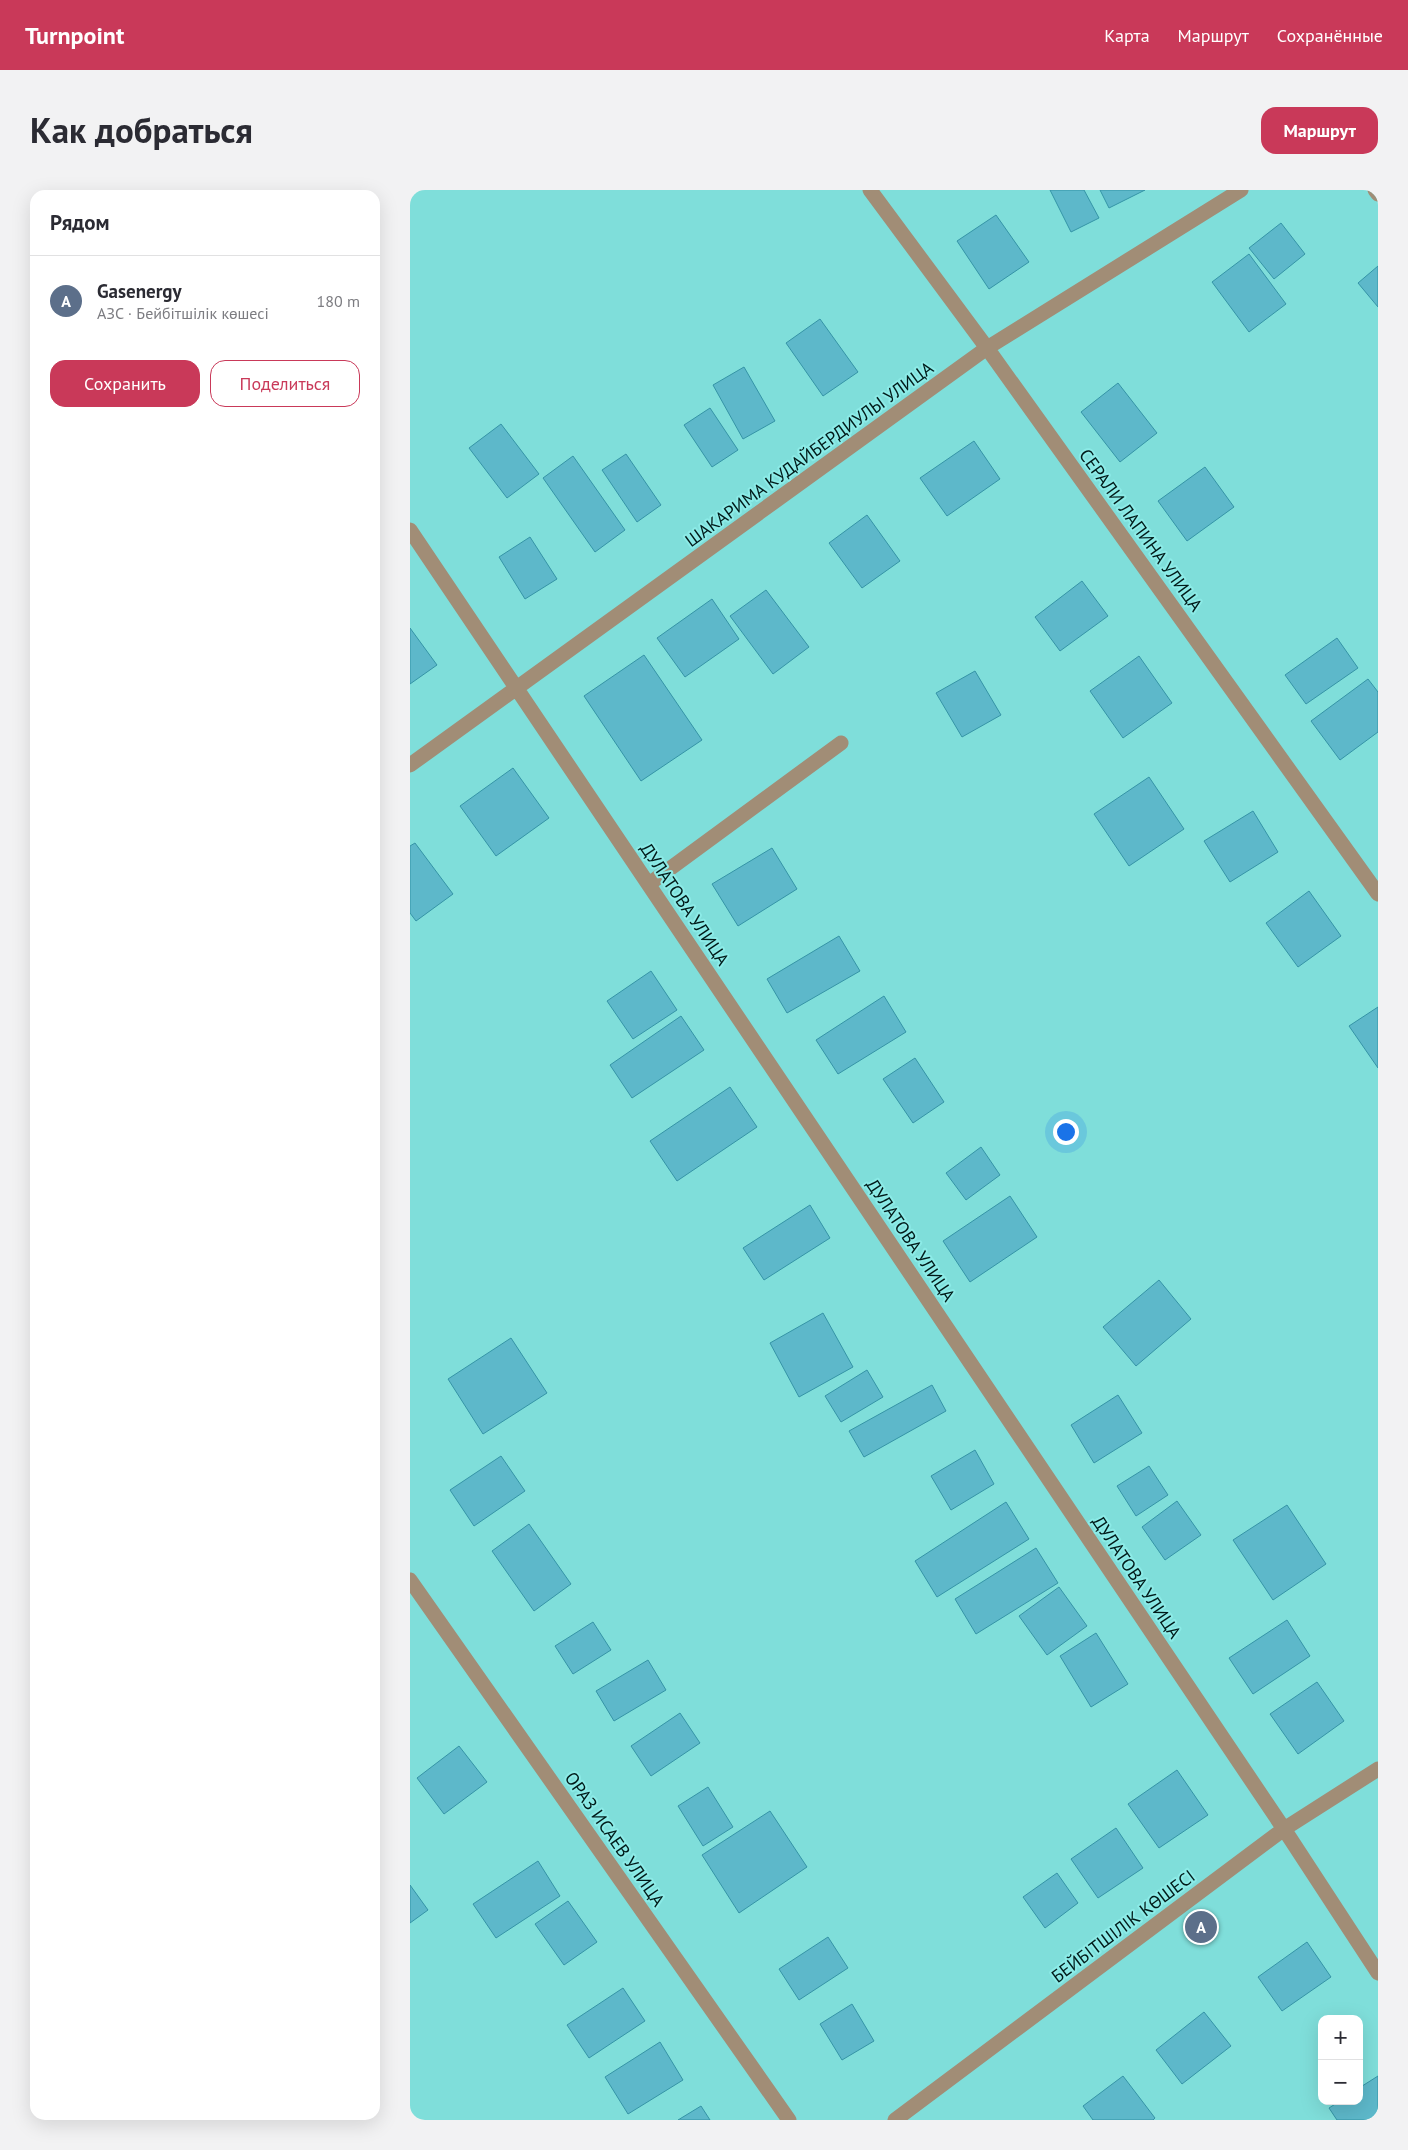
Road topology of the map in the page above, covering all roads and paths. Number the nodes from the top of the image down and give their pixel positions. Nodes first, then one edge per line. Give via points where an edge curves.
1 (870, 190) edge
2 (1241, 190) edge
3 (1375, 190) edge
4 (1378, 194) edge
5 (987, 348) junction
6 (410, 530) edge
7 (518, 689) junction
8 (841, 743) dead end
9 (410, 766) edge
10 (649, 884) junction
11 (1378, 894) edge
12 (410, 1580) edge
13 (1378, 1769) edge
14 (1284, 1829) junction
15 (1378, 1973) edge
16 (790, 2120) edge
17 (895, 2120) edge

1 - 5 street, СЕРАЛИ ЛАПИНА УЛИЦА
2 - 5 street, ШАКАРИМА КУДАЙБЕРДИУЛЫ УЛИЦА
3 - 4 street
5 - 7 street, ШАКАРИМА КУДАЙБЕРДИУЛЫ УЛИЦА
5 - 11 street, СЕРАЛИ ЛАПИНА УЛИЦА
6 - 7 street, ДУЛАТОВА УЛИЦА
7 - 9 street, ШАКАРИМА КУДАЙБЕРДИУЛЫ УЛИЦА
7 - 10 street, ДУЛАТОВА УЛИЦА
8 - 10 street
10 - 14 street, ДУЛАТОВА УЛИЦА
12 - 16 street, ОРАЗ ИСАЕВ УЛИЦА
13 - 14 street, БЕЙБІТШІЛІК КӨШЕСІ
14 - 15 street, ДУЛАТОВА УЛИЦА
14 - 17 street, БЕЙБІТШІЛІК КӨШЕСІ

